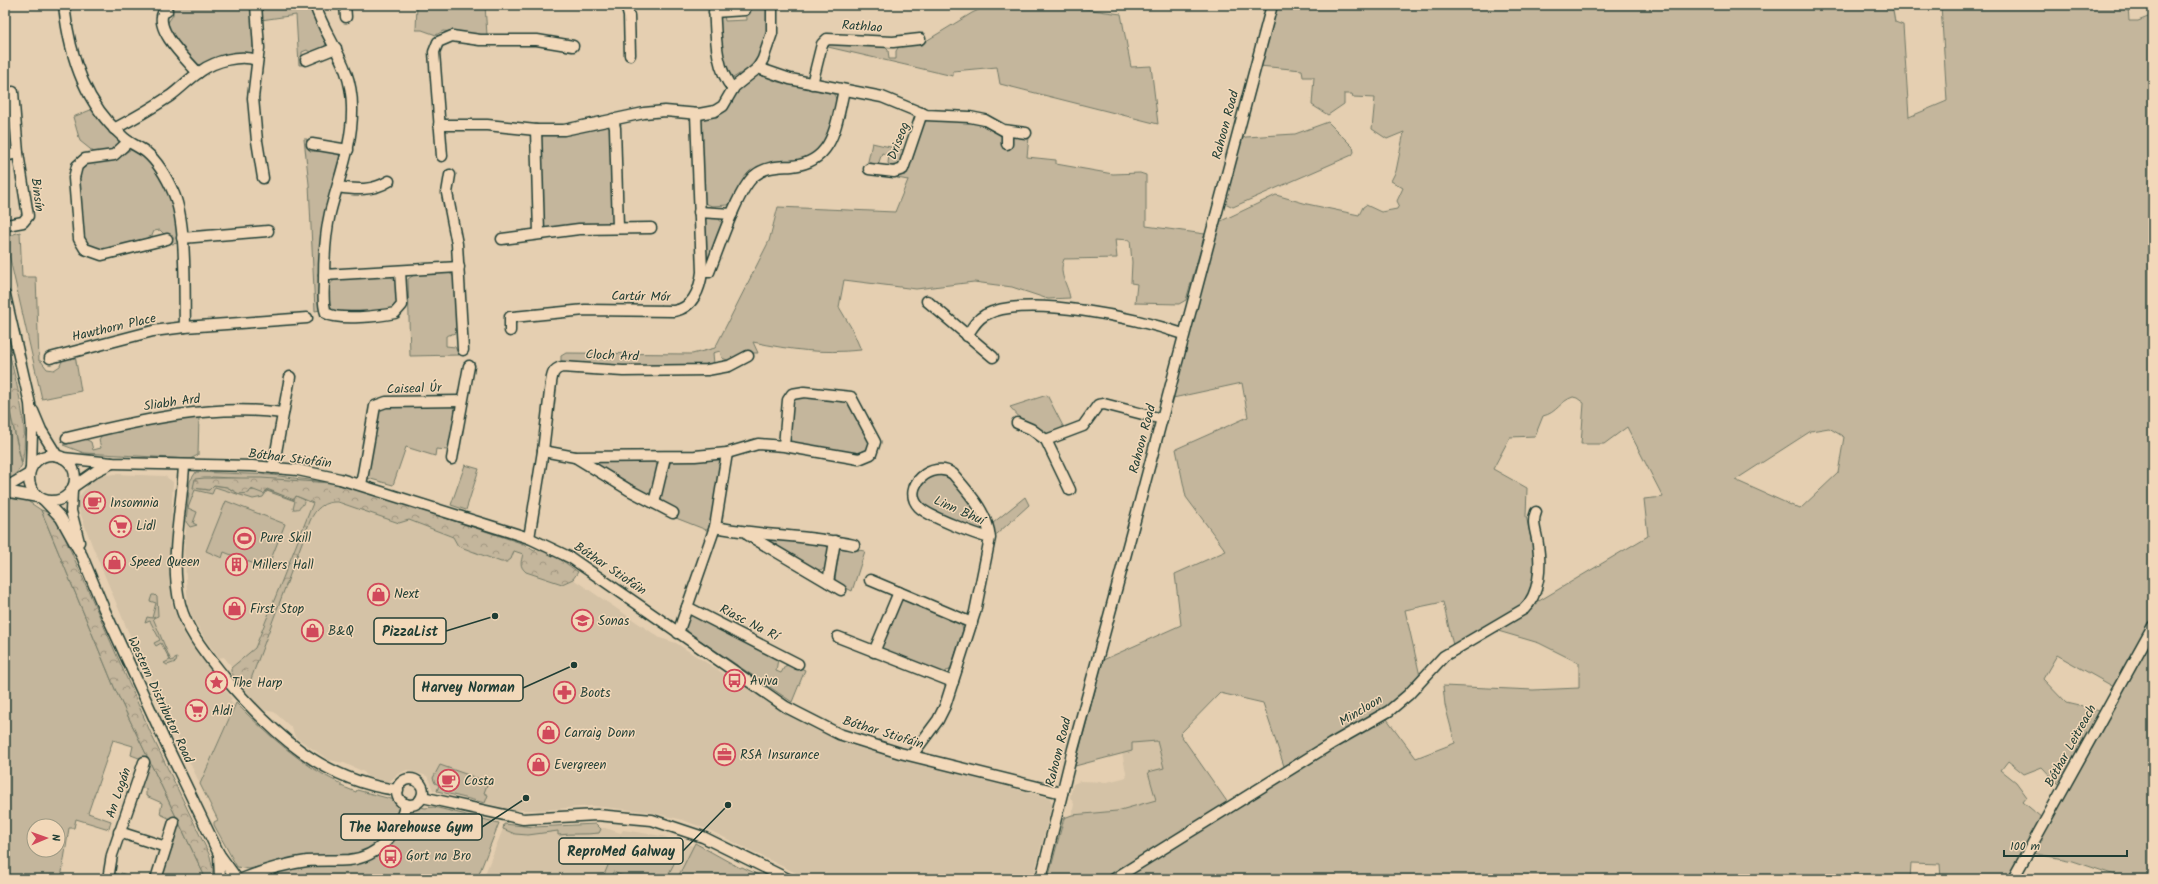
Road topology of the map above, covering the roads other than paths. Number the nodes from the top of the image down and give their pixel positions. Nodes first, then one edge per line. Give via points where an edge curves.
1 (64, 5) edge
2 (256, 5) edge
3 (315, 5) edge
4 (344, 5) edge
5 (626, 5) edge
6 (772, 5) edge
7 (1268, 6) edge
8 (714, 8) edge
9 (745, 10) dead end
10 (167, 11) dead end
11 (346, 17) dead end
12 (920, 39) dead end
13 (574, 46) dead end
14 (336, 48) junction
15 (630, 55) dead end
16 (257, 60) junction
17 (306, 60) dead end
18 (758, 68) junction
19 (198, 73) junction
20 (812, 84) junction
21 (733, 89) junction
22 (844, 90) junction
23 (13, 92) dead end
24 (922, 113) junction
25 (696, 114) junction
26 (613, 119) junction
27 (439, 125) junction
28 (114, 129) junction
29 (536, 130) junction
30 (1007, 131) junction
31 (1026, 132) dead end
32 (128, 142) junction
33 (312, 144) dead end
34 (1006, 144) dead end
35 (348, 150) junction
36 (18, 153) junction
37 (5, 156) edge
38 (442, 156) dead end
39 (869, 169) dead end
40 (450, 175) dead end
41 (263, 178) dead end
42 (389, 181) dead end
43 (338, 186) junction
44 (699, 212) junction
45 (732, 214) junction
46 (7, 225) dead end
47 (618, 227) junction
48 (651, 228) dead end
49 (268, 231) dead end
50 (539, 233) junction
51 (182, 238) junction
52 (167, 239) dead end
53 (502, 239) dead end
54 (459, 267) junction
55 (400, 271) junction
56 (709, 272) dead end
57 (324, 275) junction
58 (5, 295) edge
59 (927, 301) dead end
60 (307, 318) dead end
61 (185, 327) junction
62 (510, 330) dead end
63 (1183, 334) junction
64 (967, 336) junction
65 (463, 350) dead end
66 (748, 356) dead end
67 (993, 357) dead end
68 (50, 358) dead end
69 (469, 366) dead end
70 (290, 377) dead end
71 (462, 401) junction
72 (30, 404) junction
73 (283, 413) junction
74 (1162, 419) junction
75 (1017, 423) dead end
76 (66, 438) dead end
77 (1046, 440) junction
78 (784, 446) junction
79 (543, 451) junction
80 (728, 453) junction
81 (60, 457) junction
82 (574, 457) junction
83 (665, 457) junction
84 (452, 459) dead end
85 (112, 464) junction
86 (184, 465) junction
87 (273, 468) junction
88 (30, 471) junction
89 (361, 485) junction
90 (73, 489) junction
91 (5, 490) edge
92 (1070, 490) dead end
93 (41, 499) junction
94 (654, 503) junction
95 (1536, 512) dead end
96 (673, 513) dead end
97 (715, 527) junction
98 (742, 532) junction
99 (529, 538) junction
100 (990, 538) junction
101 (835, 541) junction
102 (854, 545) dead end
103 (82, 556) junction
104 (870, 580) dead end
105 (828, 582) junction
106 (841, 590) dead end
107 (899, 592) junction
108 (687, 607) junction
109 (972, 623) junction
110 (2153, 626) edge
111 (678, 633) junction
112 (838, 637) dead end
113 (874, 652) junction
114 (798, 664) dead end
115 (953, 682) junction
116 (912, 755) junction
117 (144, 762) dead end
118 (398, 790) junction
119 (1062, 793) junction
120 (422, 797) junction
121 (406, 804) junction
122 (174, 822) dead end
123 (119, 832) junction
124 (166, 847) junction
125 (219, 854) junction
126 (266, 875) edge
127 (108, 879) edge
128 (156, 879) edge
129 (220, 879) edge
130 (237, 879) edge
131 (242, 879) edge
132 (788, 879) edge
133 (1041, 879) edge
134 (1114, 879) edge
135 (2013, 879) edge

1 - 28 street via 70,42 80,73 97,108
2 - 16 street via 259,48
3 - 14 street
4 - 11 street
5 - 15 street via 629,16
6 - 18 street via 774,23 771,39
7 - 63 street, Rahoon Road
8 - 9 street
8 - 21 street via 721,68
10 - 19 street via 163,13 162,19 166,33
12 - 20 street, Rathlao via 893,42 827,39 822,44
13 - 27 street via 537,40 480,40 452,36 441,39 435,45 434,52
14 - 17 street
14 - 35 street via 344,66 352,97
16 - 19 street via 245,58 223,61
16 - 41 street via 253,98
18 - 20 street
18 - 21 street
19 - 28 street via 170,96
20 - 22 street
21 - 25 street via 722,108
22 - 24 street, Driseog via 882,97
22 - 45 street via 836,126 822,154 804,163 770,167 756,175 742,191
23 - 36 street, Binsín
24 - 30 street, Driseog via 981,119
24 - 39 street, Driseog via 903,169 896,172
25 - 26 street via 658,111
25 - 44 street, Cartúr Mór
26 - 29 street via 563,130
26 - 47 street
27 - 29 street via 487,125
27 - 38 street
28 - 32 street
29 - 50 street
30 - 31 street, Driseog
30 - 34 street
32 - 51 street via 148,154 167,180 180,210
32 - 52 street via 114,155 85,159 77,166 74,178 79,239 85,249 102,255
33 - 35 street
35 - 43 street
36 - 37 street
36 - 46 street, Binsín via 28,216 23,222
40 - 54 street via 447,193
42 - 43 street via 375,188 352,189
43 - 57 street via 330,215
44 - 45 street
44 - 62 street, Cartúr Mór via 701,278 694,298 683,309 585,310 510,317
45 - 56 street
47 - 48 street
47 - 50 street
49 - 51 street
50 - 53 street
51 - 61 street
54 - 55 street
54 - 65 street
55 - 57 street
55 - 57 street via 402,305 395,313 387,315 330,316 324,308
58 - 72 street
59 - 64 street
60 - 61 street, Hawthorn Place
61 - 68 street, Hawthorn Place via 126,337
63 - 64 street via 1089,312 1048,306 996,310 975,322
63 - 74 street, Rahoon Road
64 - 67 street
66 - 79 street, Cloch Ard via 729,366 708,370 562,367 556,369 552,374
69 - 71 street
70 - 73 street
71 - 84 street
71 - 89 street, Caiseal Úr via 386,402 375,406
72 - 81 street via 41,430
72 - 88 street
73 - 76 street, Sliabh Ard via 228,410 186,413
73 - 87 street
74 - 77 street via 1104,404 1098,405 1083,426
74 - 119 street, Rahoon Road
75 - 77 street
77 - 92 street
78 - 78 street via 859,459 871,454 875,442 851,397 801,392 792,394 788,400
78 - 80 street via 758,444
79 - 82 street
79 - 99 street, Cloch Ard
80 - 83 street
80 - 97 street
81 - 85 street, Bóthar Stiofáin
81 - 88 street via 42,457
81 - 90 street via 74,470
82 - 83 street
82 - 94 street
83 - 94 street
85 - 86 street, Bóthar Stiofáin
85 - 90 street, Bóthar Stiofáin via 96,471
86 - 87 street, Bóthar Stiofáin
86 - 118 street via 177,578 182,611 196,641 242,698 293,746 326,768 346,777 361,783
87 - 89 street, Bóthar Stiofáin via 325,475
88 - 91 street
88 - 93 street via 31,489
89 - 99 street, Bóthar Stiofáin
90 - 93 street via 64,499
90 - 103 street, Western Distributor Road via 71,512
91 - 93 street
93 - 103 street, Western Distributor Road via 61,518
94 - 96 street
95 - 134 street, Mincloon via 1533,522 1538,544 1538,576 1532,602 1524,609 1444,656 1408,695 1389,711 1324,748
97 - 98 street
97 - 108 street
98 - 101 street
98 - 105 street
99 - 111 street, Bóthar Stiofáin via 571,558
100 - 100 street, Linn Bhuí via 984,514 953,474 947,470 936,470 927,472 920,478 915,489 918,506 944,520
100 - 109 street, Linn Bhuí
101 - 102 street
101 - 105 street
103 - 125 street, Western Distributor Road via 142,695
104 - 107 street
105 - 106 street
107 - 109 street
107 - 113 street
108 - 111 street
108 - 114 street, Riasc Na Rí
109 - 115 street, Linn Bhuí
110 - 135 street, Bóthar Leitreach
111 - 116 street, Bóthar Stiofáin via 760,690 810,719 852,739
112 - 113 street
113 - 115 street
115 - 116 street, Linn Bhuí via 938,720
116 - 119 street, Bóthar Stiofáin
117 - 123 street, An Logán
118 - 120 street via 405,781 413,780 422,787
118 - 121 street via 400,800
119 - 133 street, Rahoon Road
120 - 121 street via 416,804
120 - 132 street via 523,819 597,815 652,820 703,837
121 - 126 street via 392,835 368,856 350,860 290,864
122 - 124 street
123 - 124 street, An Logán
123 - 127 street, An Logán
124 - 128 street
125 - 129 street, Western Distributor Road
125 - 130 street, Western Distributor Road
126 - 131 street

